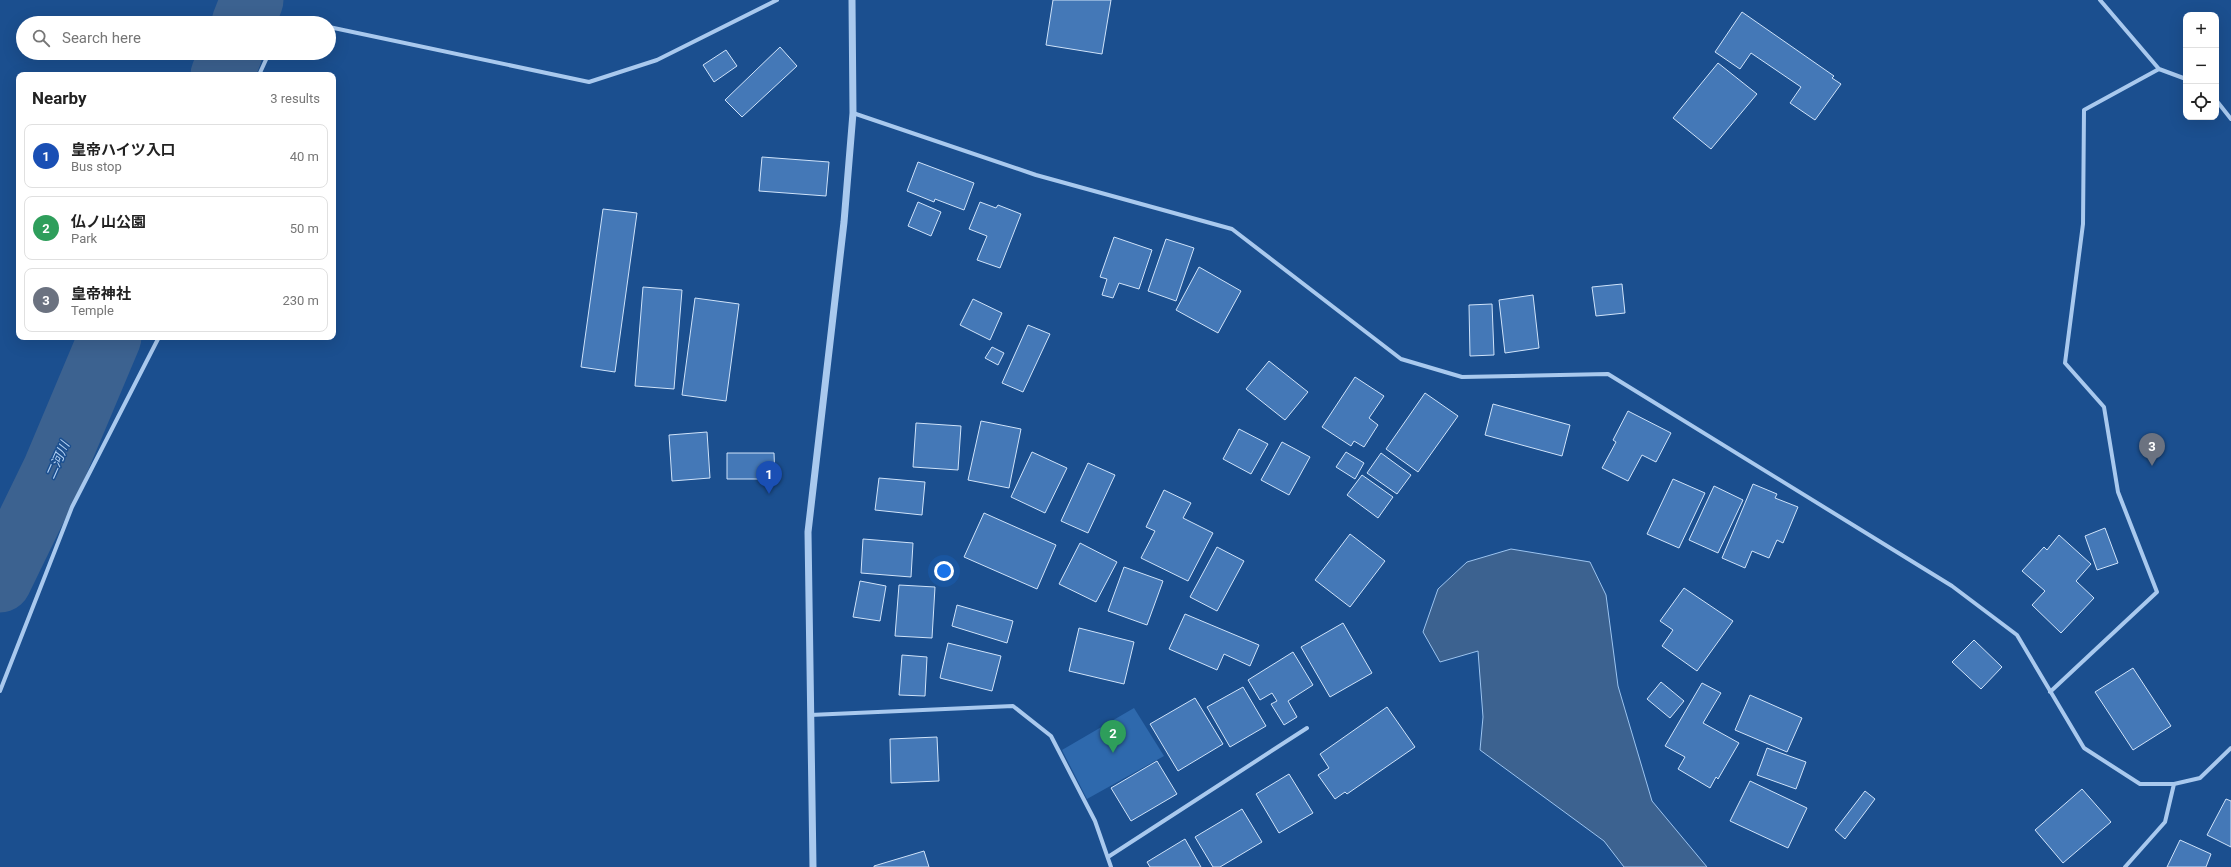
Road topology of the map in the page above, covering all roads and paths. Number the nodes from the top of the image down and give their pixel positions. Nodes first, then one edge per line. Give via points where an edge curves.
1 (777, 0) edge
2 (852, 0) edge
3 (2100, 0) edge
4 (336, 28) edge
5 (266, 60) edge
6 (2159, 69) junction
7 (260, 72) edge
8 (2183, 78) edge
9 (2219, 104) edge
10 (852, 113) junction
11 (2231, 119) edge
12 (157, 340) edge
13 (0, 691) edge
14 (2050, 692) junction
15 (810, 715) junction
16 (1307, 728) dead end
17 (2231, 748) edge
18 (2174, 784) junction
19 (1108, 857) junction
20 (813, 867) edge
21 (1111, 867) edge
22 (2125, 867) edge

1 - 4 street via 657,60 589,82
2 - 10 street
3 - 6 street
5 - 7 street
6 - 8 street
6 - 14 street via 2084,110 2083,224 2065,363 2104,407 2118,492 2157,592
9 - 11 street
10 - 14 street via 1036,175 1232,229 1400,359 1462,377 1608,374 1952,586 2017,635
10 - 15 street via 844,222 808,532
12 - 13 street via 72,507
14 - 18 street via 2084,748 2140,784
15 - 19 street via 1013,706 1051,736 1094,821
15 - 20 street
16 - 19 street
17 - 18 street via 2200,778
18 - 22 street via 2165,822
19 - 21 street

